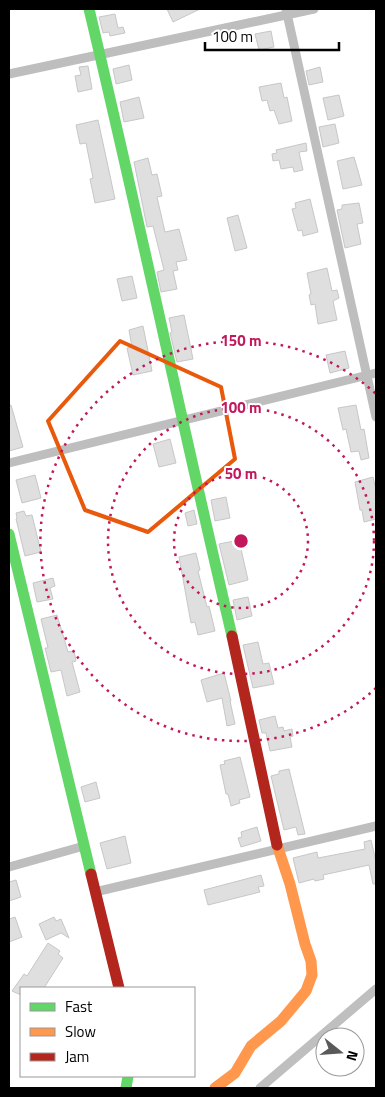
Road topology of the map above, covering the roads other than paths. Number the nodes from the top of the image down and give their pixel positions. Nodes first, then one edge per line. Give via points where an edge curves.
1 (89, 9) edge
2 (314, 9) edge
3 (287, 11) edge
4 (99, 54) junction
5 (9, 74) edge
6 (376, 373) edge
7 (366, 375) junction
8 (376, 417) edge
9 (183, 421) junction
10 (9, 463) edge
11 (9, 534) edge
12 (376, 826) edge
13 (84, 846) junction
14 (278, 849) junction
15 (9, 867) edge
16 (95, 892) junction
17 (119, 987) edge
18 (215, 1088) edge

1 - 4 street
2 - 3 street
3 - 4 street
3 - 7 street
4 - 5 street
4 - 9 street
6 - 7 street
7 - 8 street
7 - 9 street
9 - 10 street
9 - 14 street
11 - 13 street
12 - 14 street
13 - 15 street
13 - 16 street
14 - 16 street
14 - 18 street via 311,961 312,975 306,991 281,1021 251,1046 234,1073
16 - 17 street

